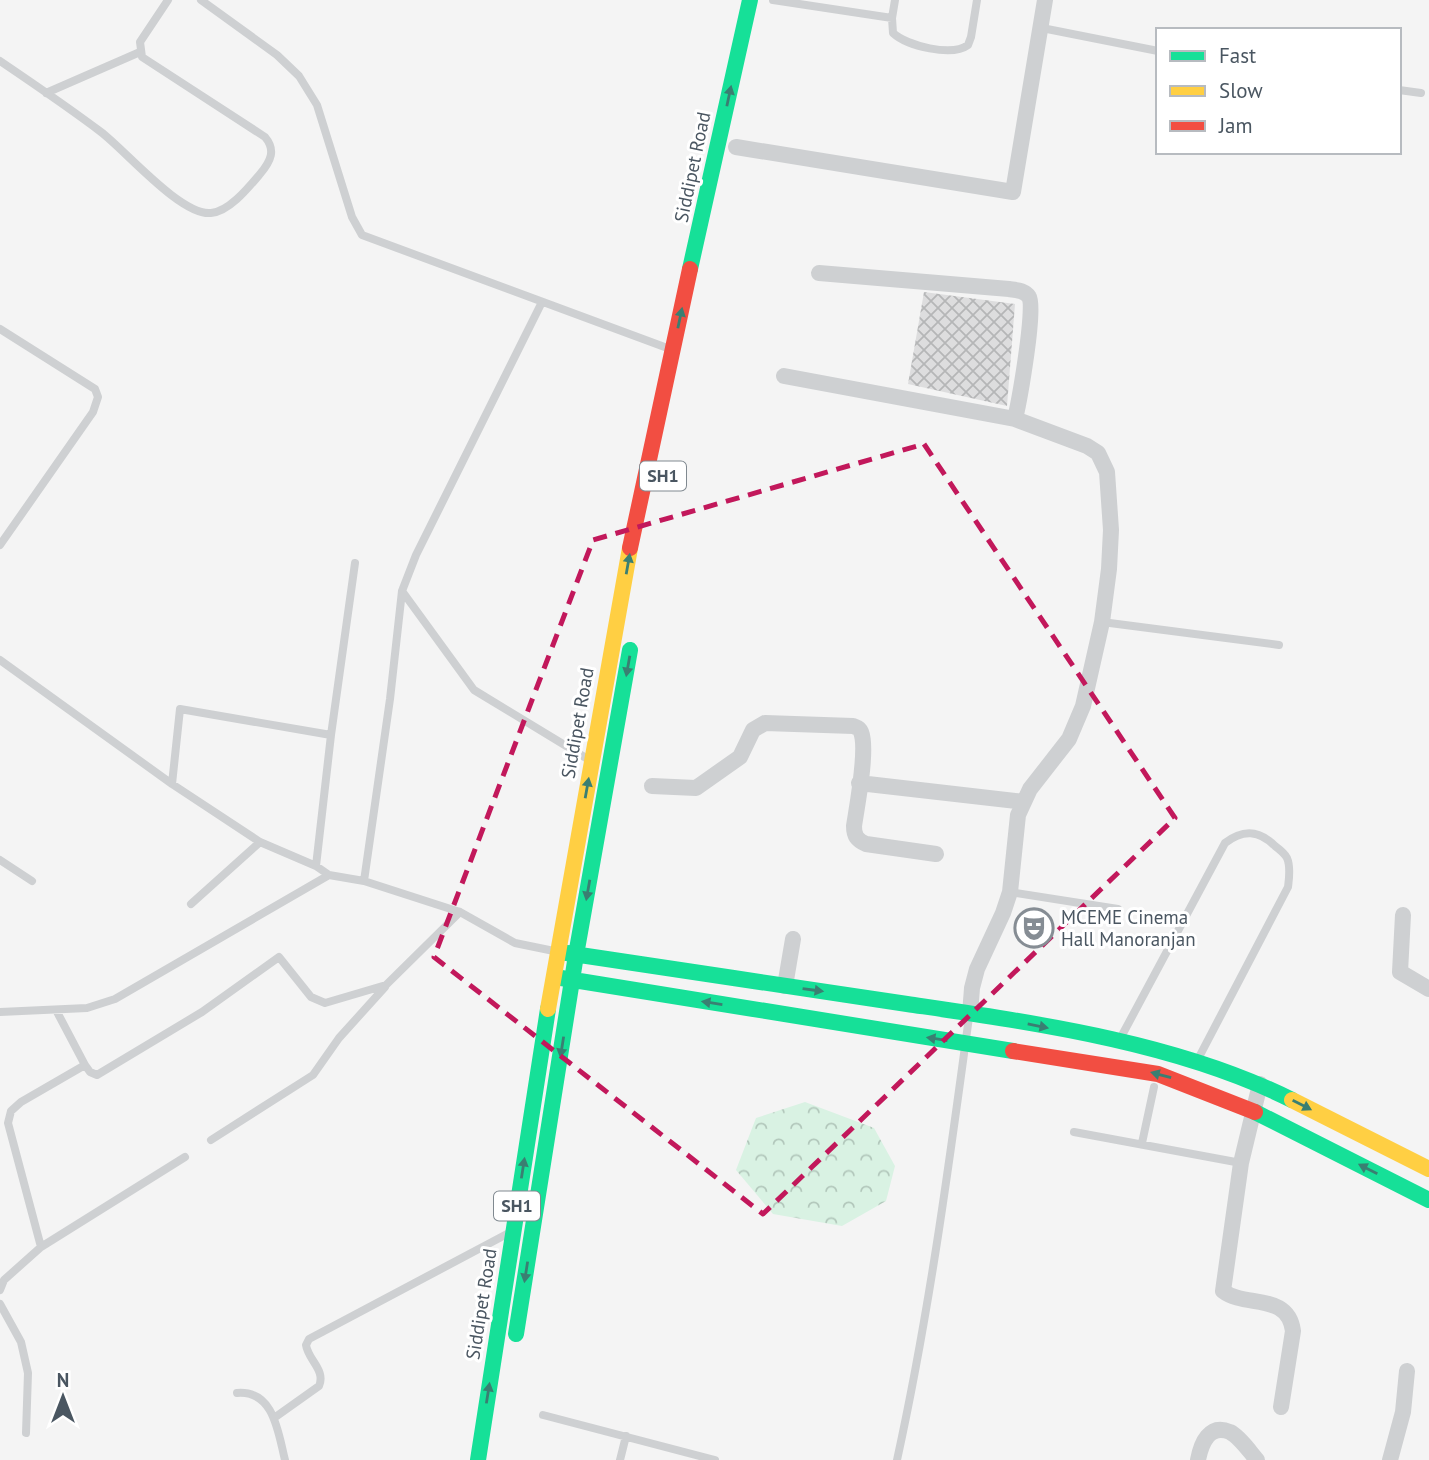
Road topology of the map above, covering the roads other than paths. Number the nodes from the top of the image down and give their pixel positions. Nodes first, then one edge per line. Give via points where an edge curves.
1 (168, 0) edge
2 (201, 0) edge
3 (751, 0) edge
4 (894, 0) edge
5 (976, 0) edge
6 (1045, 0) edge
7 (769, 4) edge
8 (892, 18) junction
9 (1042, 28) junction
10 (1156, 51) edge
11 (140, 52) junction
12 (0, 61) edge
13 (1401, 90) edge
14 (46, 93) junction
15 (1421, 93) dead end
16 (736, 147) dead end
17 (819, 273) dead end
18 (542, 302) junction
19 (0, 328) edge
20 (673, 350) junction
21 (784, 376) dead end
22 (1015, 419) junction
23 (0, 545) edge
24 (355, 563) dead end
25 (402, 591) junction
26 (1102, 622) junction
27 (634, 629) dead end
28 (1279, 645) dead end
29 (0, 660) edge
30 (331, 735) junction
31 (592, 762) junction
32 (859, 783) junction
33 (172, 784) junction
34 (652, 786) dead end
35 (1024, 802) junction
36 (260, 842) junction
37 (936, 854) dead end
38 (0, 860) edge
39 (316, 866) junction
40 (329, 875) junction
41 (32, 881) dead end
42 (364, 881) junction
43 (1010, 892) junction
44 (191, 904) dead end
45 (1118, 909) dead end
46 (460, 912) junction
47 (1403, 915) dead end
48 (793, 939) dead end
49 (557, 952) junction
50 (576, 955) junction
51 (553, 977) junction
52 (572, 980) junction
53 (763, 983) junction
54 (386, 985) junction
55 (785, 986) junction
56 (1429, 989) edge
57 (873, 999) junction
58 (57, 1010) junction
59 (759, 1010) junction
60 (0, 1012) edge
61 (970, 1014) junction
62 (870, 1028) junction
63 (1119, 1042) junction
64 (966, 1043) junction
65 (1197, 1062) junction
66 (85, 1065) junction
67 (1261, 1084) junction
68 (1154, 1087) dead end
69 (1253, 1112) junction
70 (1074, 1132) dead end
71 (211, 1140) dead end
72 (1142, 1143) junction
73 (185, 1157) dead end
74 (1241, 1163) junction
75 (1429, 1169) edge
76 (1429, 1200) edge
77 (513, 1231) junction
78 (41, 1247) junction
79 (0, 1290) edge
80 (0, 1304) edge
81 (513, 1349) dead end
82 (1407, 1371) dead end
83 (237, 1393) dead end
84 (1281, 1407) dead end
85 (543, 1415) dead end
86 (274, 1418) junction
87 (26, 1433) dead end
88 (626, 1436) junction
89 (285, 1460) edge
90 (478, 1460) edge
91 (620, 1460) edge
92 (715, 1460) edge
93 (897, 1460) edge
94 (1198, 1460) edge
95 (1258, 1460) edge
96 (1390, 1460) edge

1 - 11 lane via 140,41
2 - 18 lane via 299,76 317,105 352,217 362,235
20 -> 3 main road, Siddipet Road / SH1
4 - 8 lane
5 - 8 lane via 968,45 954,51 901,41 893,33
6 - 9 street
7 - 8 lane
9 - 10 lane
9 - 16 street via 1013,191
11 - 14 lane
11 - 14 lane via 270,144 271,159 223,211 209,214 192,209 103,133
12 - 14 lane
13 - 15 lane
17 - 22 street via 1027,294 1027,342
18 - 20 lane
18 - 25 lane
19 - 23 lane via 95,389 98,397 93,412
31 -> 20 main road, Siddipet Road / SH1 via 638,506
21 - 22 street
22 - 26 street via 1087,446 1104,462 1111,530
24 - 30 lane
25 - 31 lane via 474,690
25 - 42 lane
26 - 28 lane
26 - 35 street via 1077,724
27 -> 50 main road, Siddipet Road / SH1
29 - 33 lane
30 - 33 lane via 180,709
30 - 39 lane
49 -> 31 main road, Siddipet Road / SH1
32 - 34 street via 863,750 858,728 765,723 752,730 740,757 696,788
32 - 35 street
32 - 37 street via 854,826 858,840
33 - 36 lane
35 - 43 street via 1018,815
36 - 39 lane
36 - 44 lane
38 - 41 lane
39 - 40 lane
40 - 42 lane
40 - 58 lane via 115,999
42 - 46 lane
43 - 45 lane
43 - 61 street via 977,969
46 - 49 lane via 514,943
46 - 54 lane
47 - 56 street via 1399,972
48 - 55 street
49 - 50 main road
49 - 51 main road, Siddipet Road / SH1
50 - 52 main road, Siddipet Road / SH1
50 - 53 main road
51 - 52 main road
77 -> 51 main road, Siddipet Road / SH1
59 -> 52 main road
52 -> 81 main road, Siddipet Road / SH1
53 - 55 main road
53 - 59 main road
54 - 66 lane via 325,1003 311,997 279,957 202,1012 97,1075
54 - 71 lane via 313,1075
55 -> 57 main road
57 - 61 main road
57 - 62 main road
58 - 60 lane
58 - 66 lane
59 - 62 main road
61 -> 63 main road
61 - 64 lane
64 -> 62 main road
63 - 65 main road
63 - 65 lane via 1225,843 1255,832 1287,858 1288,887
69 -> 64 main road via 1158,1074
64 - 93 lane via 914,1384
65 - 67 main road
66 - 78 lane via 21,1102 11,1111 8,1123
67 - 69 street
67 -> 75 main road
68 - 72 lane
69 - 74 street
76 -> 69 main road
70 - 72 lane
72 - 74 lane
73 - 78 lane
74 - 84 street via 1223,1291 1278,1307 1292,1322
77 - 86 lane via 309,1339 307,1352 322,1380
90 -> 77 main road, Siddipet Road / SH1
78 - 79 lane via 4,1280
80 - 87 lane via 21,1342 28,1373
82 - 96 street via 1403,1412
83 - 86 lane via 260,1397
85 - 88 lane
86 - 89 lane
88 - 91 lane
88 - 92 lane
94 - 95 street via 1205,1438 1220,1431 1236,1437

